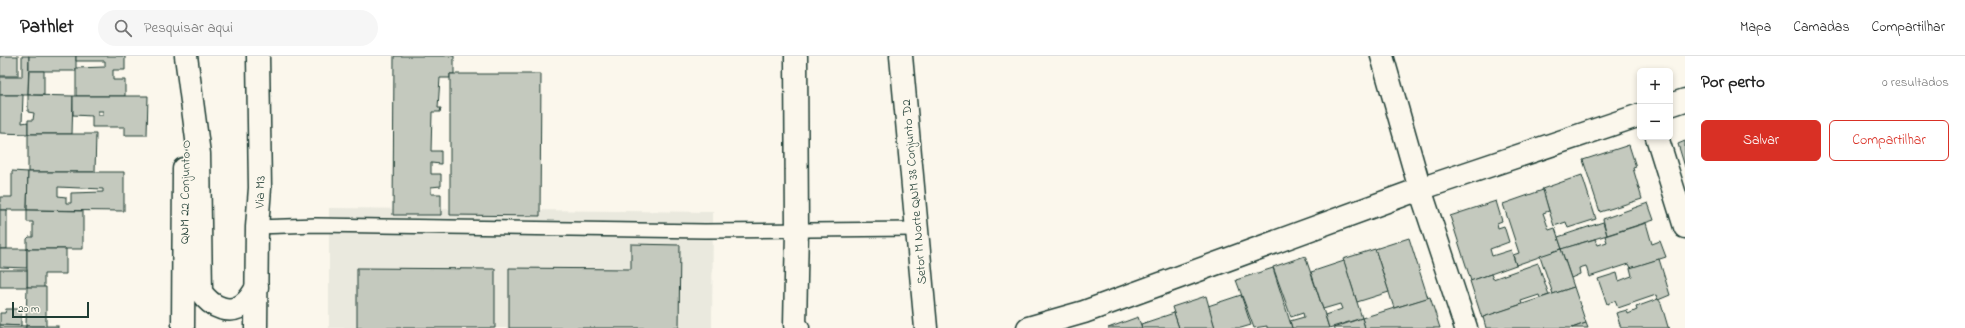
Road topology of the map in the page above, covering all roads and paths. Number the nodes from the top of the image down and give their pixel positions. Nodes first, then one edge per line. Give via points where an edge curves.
1 (186, 56) edge
2 (258, 56) edge
3 (796, 56) edge
4 (901, 56) edge
5 (1382, 56) edge
6 (1685, 100) edge
7 (1673, 104) edge
8 (1637, 116) edge
9 (1658, 140) edge
10 (1420, 188) junction
11 (257, 227) junction
12 (1685, 227) edge
13 (917, 229) junction
14 (797, 230) junction
15 (257, 287) junction
16 (1087, 320) edge
17 (796, 327) edge
18 (183, 328) edge
19 (256, 328) edge
20 (926, 328) edge
21 (1028, 328) edge
22 (1466, 328) edge

1 - 15 street via 199,154 202,292 212,304 227,310 242,306
1 - 18 street, QNM 22 Conjunto O
2 - 11 street, Via M3 via 260,188
3 - 14 street
4 - 13 street, Setor M Norte QNM 38 Conjunto D2
5 - 10 street
6 - 7 street
8 - 10 street
9 - 12 street
10 - 16 street
10 - 22 street
11 - 14 lane
11 - 15 street, Via M3
13 - 14 lane
13 - 20 street, Setor M Norte QNM 38 Conjunto D2
14 - 17 street
15 - 19 street, Via M3
16 - 21 street

